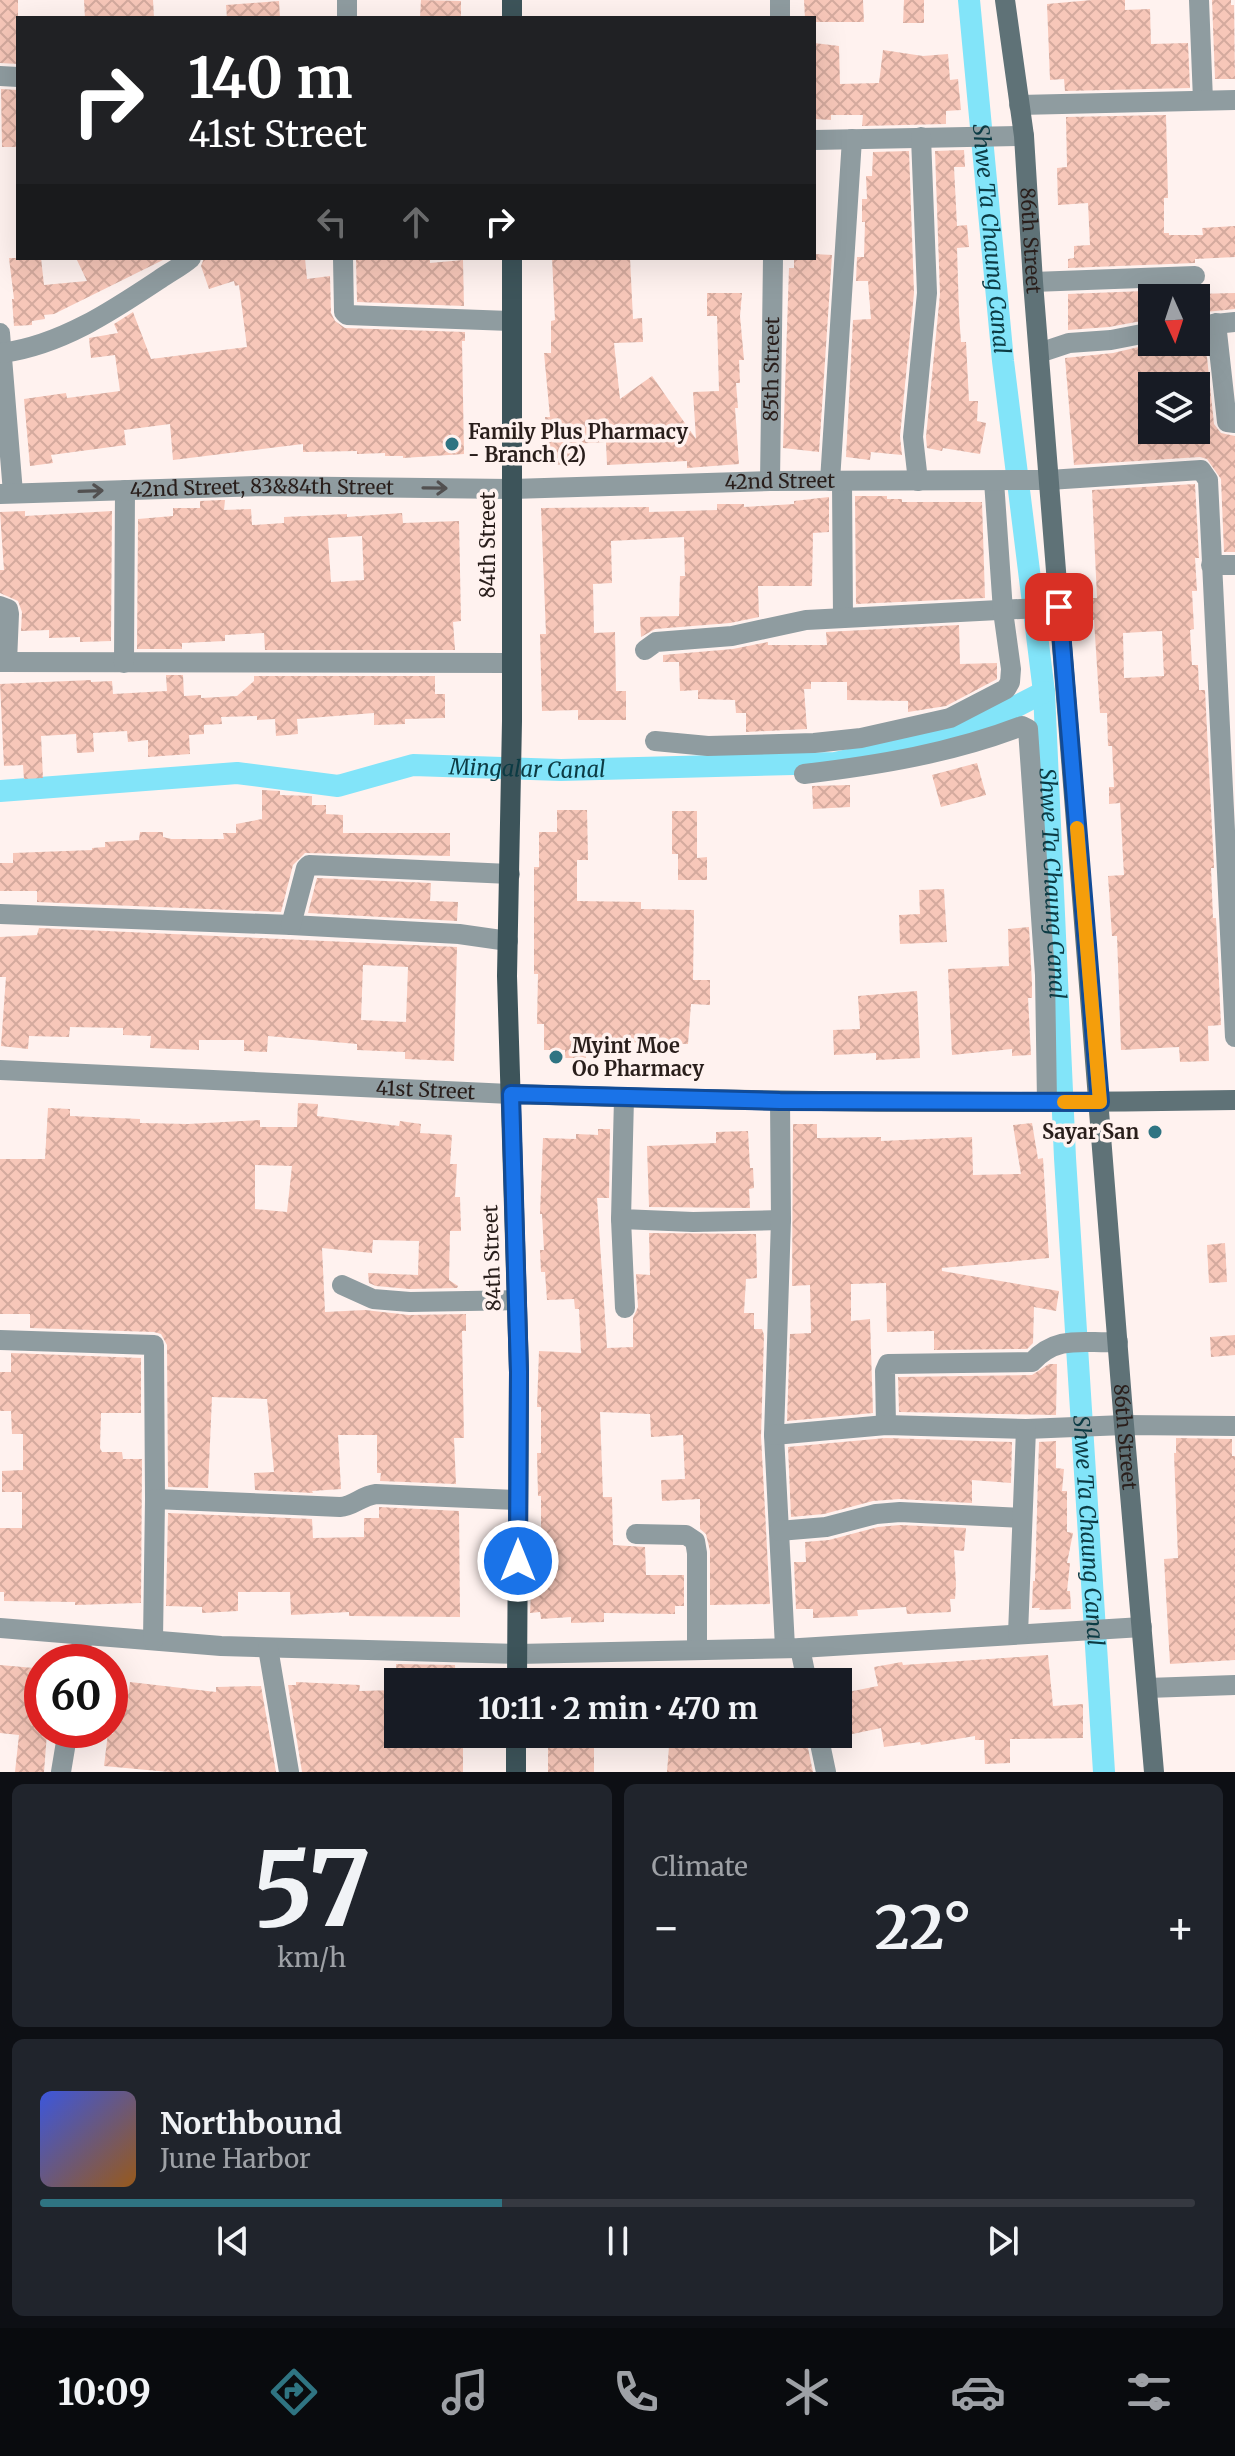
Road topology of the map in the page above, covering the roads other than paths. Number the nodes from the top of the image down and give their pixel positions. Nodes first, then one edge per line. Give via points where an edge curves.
1 (1005, 0) edge
2 (1199, 0) edge
3 (1203, 100) junction
4 (1235, 100) edge
5 (1019, 105) junction
6 (1024, 136) junction
7 (921, 137) junction
8 (852, 139) junction
9 (816, 140) edge
10 (188, 260) edge
11 (343, 260) edge
12 (512, 260) edge
13 (773, 260) edge
14 (1195, 276) dead end
15 (1033, 282) junction
16 (512, 321) junction
17 (1216, 324) edge
18 (1138, 335) edge
19 (1, 352) edge
20 (1039, 353) junction
21 (1235, 423) edge
22 (997, 480) junction
23 (1040, 480) junction
24 (770, 481) junction
25 (836, 481) junction
26 (918, 481) junction
27 (512, 489) junction
28 (125, 490) junction
29 (6, 494) edge
30 (1211, 565) junction
31 (1235, 565) edge
32 (0, 606) edge
33 (1051, 608) junction
34 (1007, 610) junction
35 (843, 618) junction
36 (645, 650) dead end
37 (4, 662) edge
38 (124, 663) junction
39 (512, 663) junction
40 (655, 741) dead end
41 (804, 774) dead end
42 (510, 874) junction
43 (0, 914) edge
44 (291, 925) junction
45 (508, 941) junction
46 (1235, 1037) edge
47 (0, 1070) edge
48 (511, 1094) junction
49 (624, 1098) junction
50 (1235, 1100) edge
51 (780, 1101) junction
52 (1050, 1102) junction
53 (1095, 1102) junction
54 (621, 1219) junction
55 (781, 1220) junction
56 (342, 1285) dead end
57 (517, 1300) junction
58 (625, 1308) dead end
59 (0, 1340) edge
60 (1118, 1342) junction
61 (886, 1425) junction
62 (1114, 1425) junction
63 (1235, 1426) edge
64 (1026, 1429) junction
65 (774, 1435) junction
66 (155, 1499) junction
67 (518, 1500) junction
68 (1021, 1518) junction
69 (779, 1531) junction
70 (636, 1534) dead end
71 (1142, 1627) junction
72 (0, 1628) edge
73 (1018, 1634) junction
74 (83, 1635) junction
75 (153, 1640) junction
76 (82, 1644) edge
77 (268, 1648) junction
78 (793, 1648) junction
79 (697, 1650) junction
80 (517, 1654) junction
81 (517, 1668) edge
82 (801, 1668) edge
83 (1235, 1685) edge
84 (1147, 1688) junction
85 (65, 1748) edge
86 (516, 1748) edge
87 (821, 1748) edge
88 (61, 1772) edge
89 (289, 1772) edge
90 (516, 1772) edge
91 (826, 1772) edge
92 (1154, 1772) edge

1 - 5 main road, 86th Street
2 - 3 street
3 - 4 street
3 - 5 street
5 - 6 main road, 86th Street
6 - 7 street
6 - 15 main road, 86th Street
7 - 8 street
7 - 26 street via 927,293 913,437
8 - 9 street
8 - 25 street
10 - 19 street via 122,306 72,332
11 - 16 street via 347,315
12 - 16 main road, 84th Street
13 - 24 street, 85th Street
14 - 15 street
15 - 20 main road, 86th Street
16 - 27 main road, 84th Street
17 - 21 street via 1227,422
18 - 20 street via 1069,343
19 - 29 street
20 - 23 main road, 86th Street
22 - 23 street, 42nd Street
22 - 26 street, 42nd Street
22 - 34 street
23 - 30 street, 42nd Street via 1201,470 1208,480
23 - 33 main road, 86th Street
24 - 25 street, 42nd Street
24 - 27 street, 42nd Street
25 - 26 street, 42nd Street
25 - 35 street
28 -> 27 street, 42nd Street, 83&84th Street
27 - 39 main road, 84th Street
29 -> 28 street, 42nd Street, 83&84th Street
28 - 38 street
30 - 31 street
30 - 46 street
32 - 37 street via 9,614
33 - 34 street
33 - 53 main road, 86th Street
34 - 35 street
34 - 40 street via 1010,682 950,718 814,743 708,746
35 - 36 street via 656,642
37 - 38 street
38 - 39 street
39 - 42 main road, 84th Street
41 - 52 street via 878,765 1022,726 1028,729
42 - 44 street via 309,865
42 - 45 main road, 84th Street
43 - 44 street
44 - 45 street
45 - 48 main road, 84th Street
47 - 48 street, 41st Street
48 - 49 main road, 41st Street
48 - 57 main road, 84th Street
49 - 51 main road, 41st Street
49 - 54 street
50 - 53 main road, 41st Street
51 - 52 main road, 41st Street
51 - 55 street
52 - 53 main road, 41st Street
53 - 60 main road, 86th Street
54 - 55 street
54 - 58 street
55 - 65 street
56 - 57 street via 373,1299
57 - 67 main road, 84th Street
59 - 66 street via 154,1345
60 - 61 street via 1066,1341 1041,1351 1032,1362 888,1364
60 - 62 main road, 86th Street
61 - 64 street
61 - 65 street
62 - 63 street
62 - 64 street
62 - 71 main road, 86th Street
64 - 68 street
65 - 69 street
66 - 67 street via 340,1507 376,1494
66 - 75 street
67 - 80 main road, 84th Street
68 - 69 street via 900,1512
68 - 73 street
69 - 78 street
70 - 79 street via 686,1535 695,1541
71 - 73 street
71 - 84 main road, 86th Street
72 - 74 street
73 - 78 street
74 - 75 street
74 - 76 street
75 - 77 street
77 - 80 street
77 - 89 street
78 - 79 street
78 - 82 street
79 - 80 street
80 - 81 main road, 84th Street
83 - 84 street
84 - 92 main road, 86th Street
85 - 88 street
86 - 90 main road
87 - 91 street

